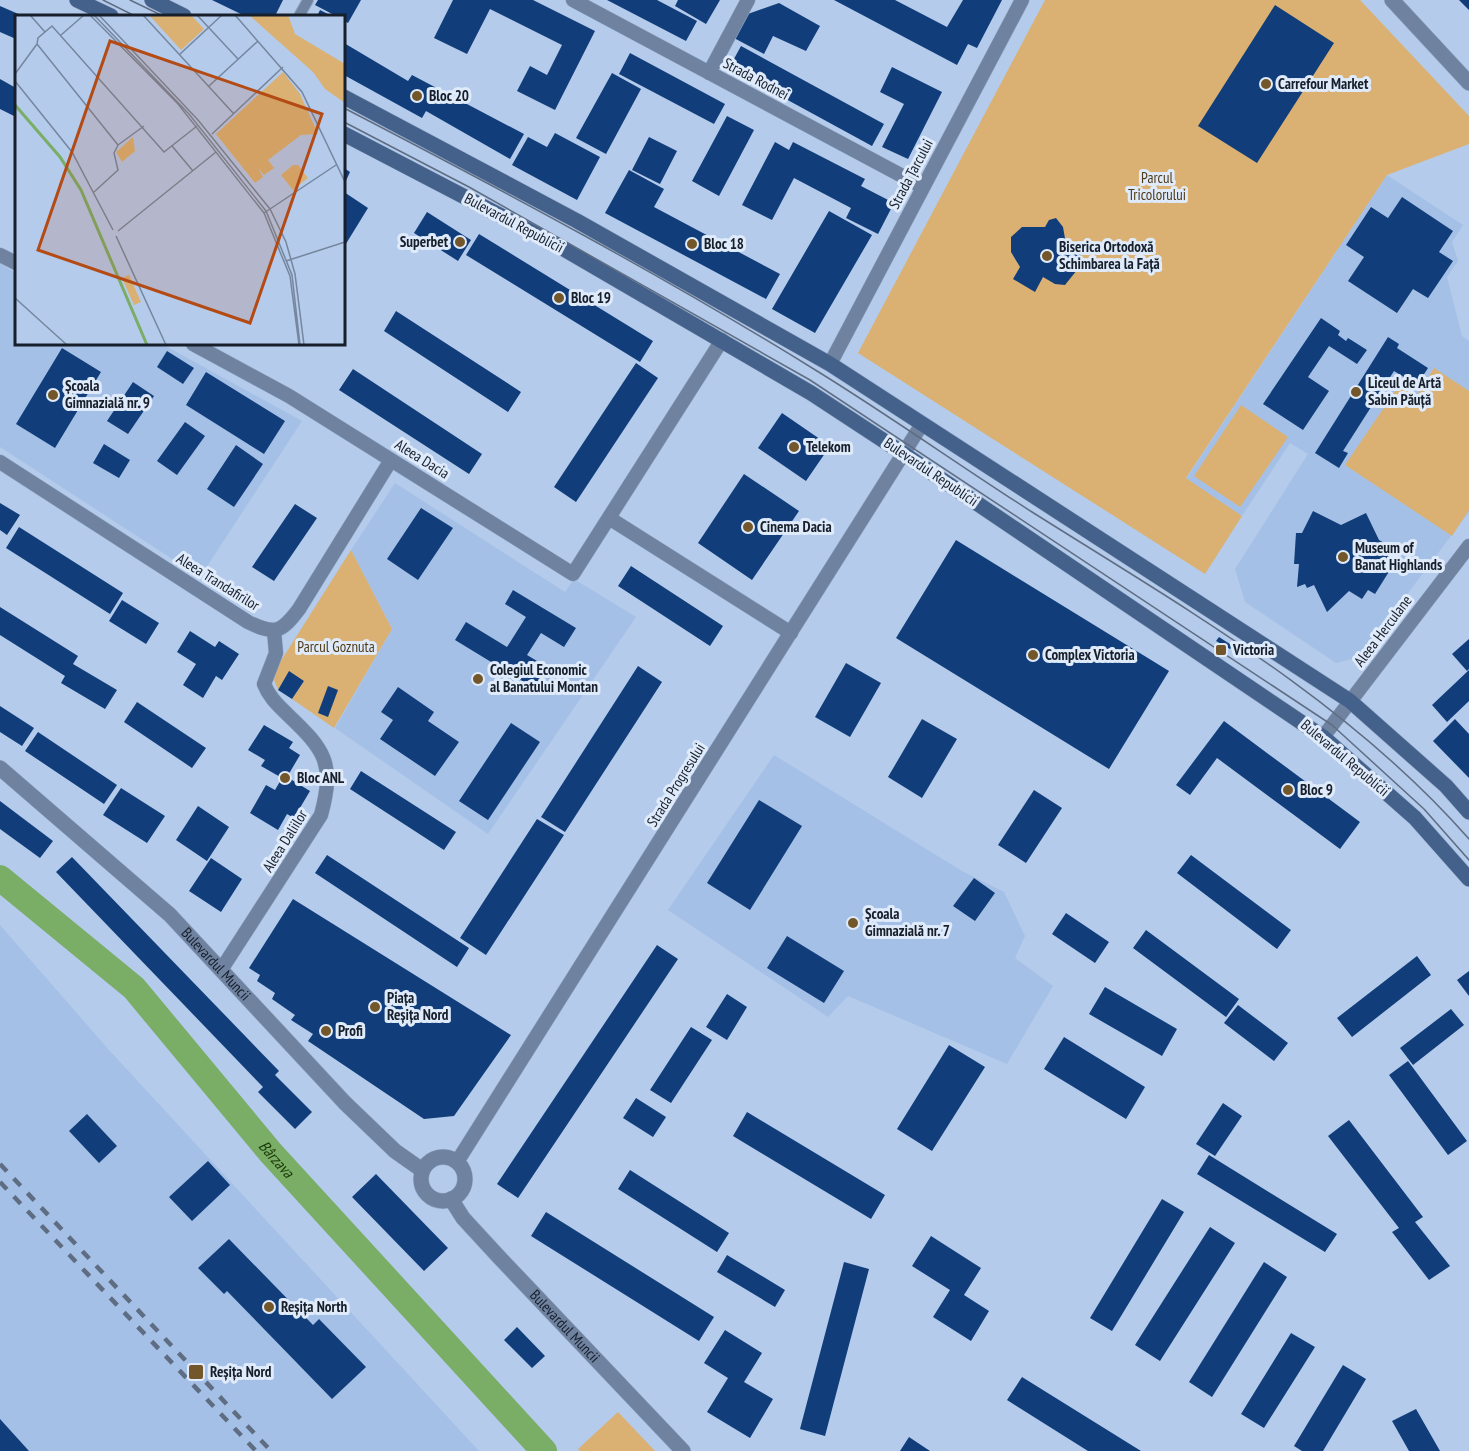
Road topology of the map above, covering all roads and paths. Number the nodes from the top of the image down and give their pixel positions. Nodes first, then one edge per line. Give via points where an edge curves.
1 (77, 0) edge
2 (152, 0) edge
3 (308, 0) edge
4 (573, 0) edge
5 (748, 0) edge
6 (1022, 0) edge
7 (1392, 0) edge
8 (109, 15) edge
9 (182, 15) edge
10 (300, 15) edge
11 (708, 73) junction
12 (1469, 83) edge
13 (345, 98) edge
14 (345, 135) edge
15 (923, 188) junction
16 (0, 255) edge
17 (15, 262) edge
18 (722, 340) junction
19 (195, 345) edge
20 (830, 364) junction
21 (922, 424) junction
22 (904, 454) junction
23 (391, 460) junction
24 (0, 462) edge
25 (609, 518) junction
26 (1469, 546) edge
27 (274, 631) junction
28 (791, 633) junction
29 (1350, 701) junction
30 (1323, 737) junction
31 (0, 768) edge
32 (1469, 812) edge
33 (1469, 879) edge
34 (222, 970) junction
35 (457, 1162) junction
36 (422, 1170) junction
37 (451, 1199) junction
38 (683, 1451) edge

1 - 8 main road
2 - 9 main road
3 - 10 street
4 - 11 street, Strada Rodnei
5 - 11 street
6 - 15 street, Strada Țarcului
7 - 12 street
11 - 15 street, Strada Rodnei
13 - 20 main road, Bulevardul Republicii via 577,221
14 - 18 main road, Bulevardul Republicii via 557,245
15 - 20 street, Strada Țarcului
16 - 17 street
18 - 22 main road, Bulevardul Republicii
18 - 25 street, Aleea Dacia
19 - 23 street, Aleea Dacia via 289,396
20 - 21 main road, Bulevardul Republicii
21 - 22 street, Strada Progresului
21 - 29 main road, Bulevardul Republicii
22 - 28 street, Strada Progresului
22 - 30 main road, Bulevardul Republicii
23 - 25 street, Aleea Dacia via 573,574
23 - 27 street via 299,609 290,622
24 - 27 street, Aleea Trandafirilor via 248,622
25 - 28 street
26 - 29 street, Aleea Herculane
27 - 34 street, Aleea Daliilor via 276,653 264,684 272,699 320,750 328,787 321,815
28 - 35 street, Strada Progresului
29 - 30 street, Aleea Herculane
29 - 32 main road, Bulevardul Republicii via 1446,786
30 - 33 main road, Bulevardul Republicii via 1415,818
31 - 34 street, Bulevardul Muncii via 170,915
34 - 36 street, Bulevardul Muncii via 345,1103 395,1151
35 - 36 street via 434,1158
35 - 37 street via 465,1182
36 - 37 street via 420,1178 427,1194 434,1199
37 - 38 street, Bulevardul Muncii via 463,1218

